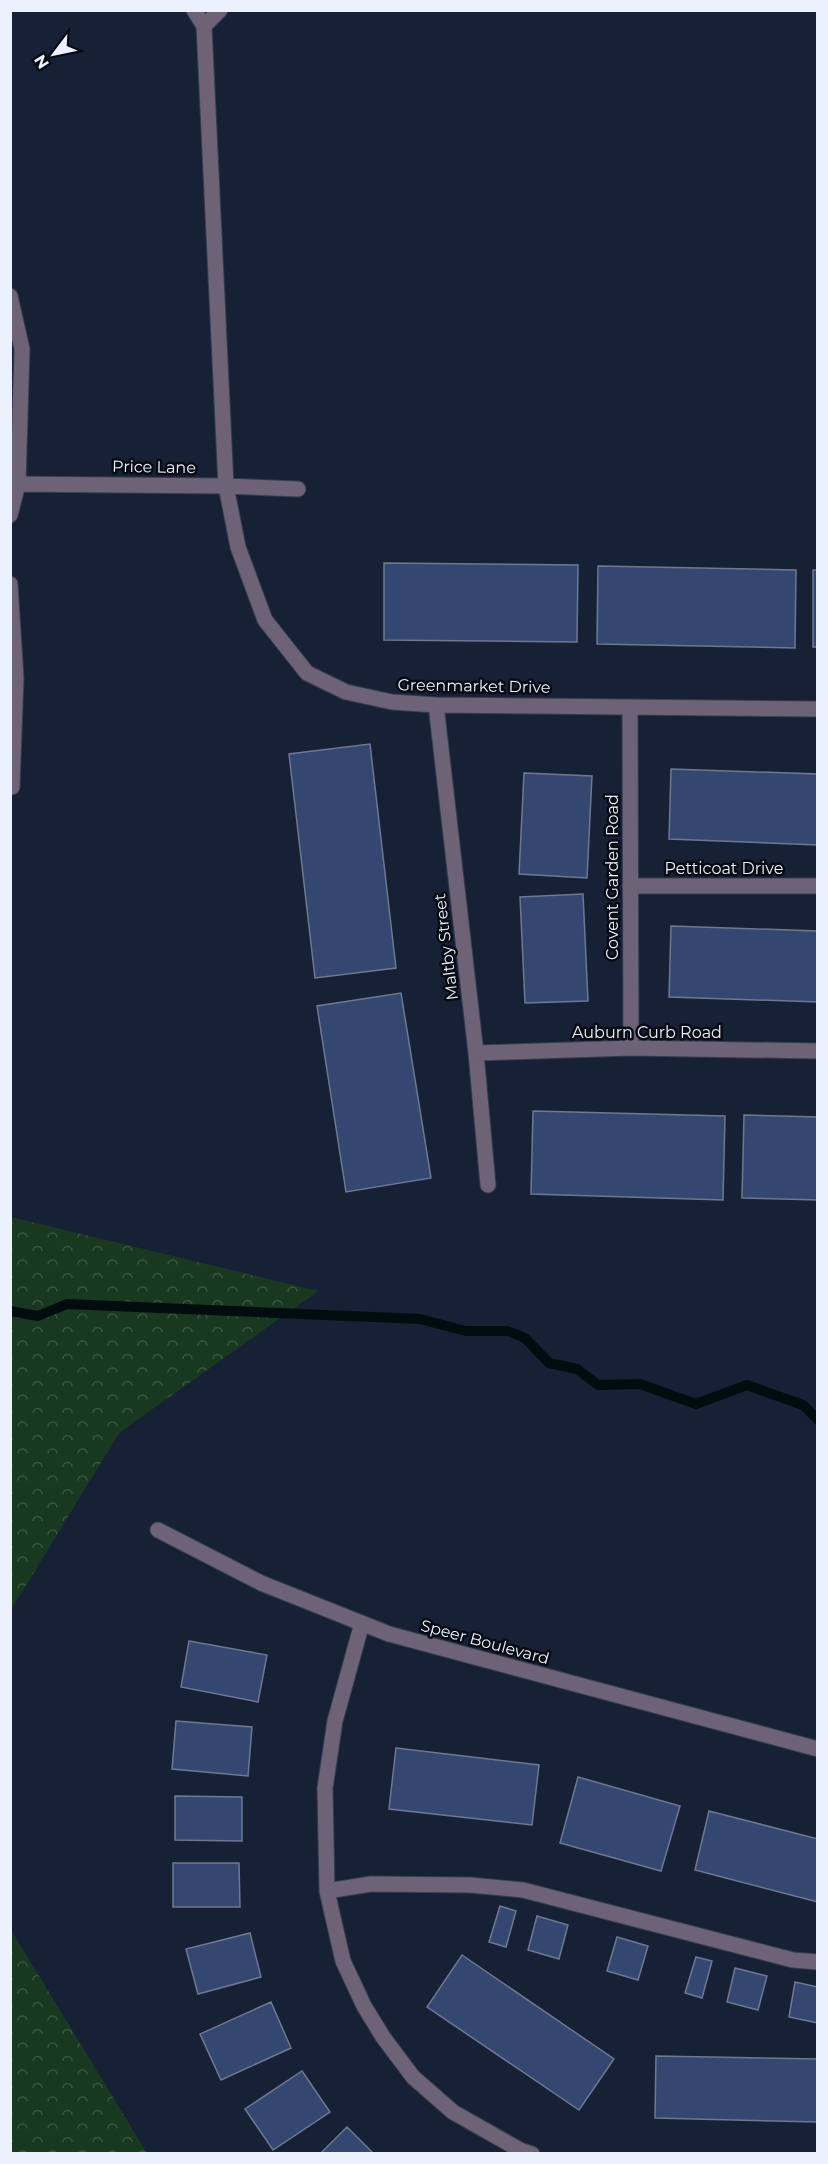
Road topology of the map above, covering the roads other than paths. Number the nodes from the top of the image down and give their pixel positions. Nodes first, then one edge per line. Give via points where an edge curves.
1 (194, 10) edge
2 (220, 10) edge
3 (204, 26) junction
4 (10, 296) edge
5 (14, 484) edge
6 (226, 486) junction
7 (298, 489) dead end
8 (10, 515) edge
9 (10, 584) edge
10 (436, 705) junction
11 (630, 707) junction
12 (818, 710) edge
13 (12, 788) dead end
14 (630, 886) junction
15 (818, 886) edge
16 (631, 1048) junction
17 (818, 1052) edge
18 (476, 1053) junction
19 (488, 1185) dead end
20 (158, 1530) dead end
21 (362, 1623) junction
22 (818, 1749) edge
23 (327, 1891) junction
24 (818, 1962) edge
25 (532, 2154) edge

1 - 3 street
2 - 3 street
3 - 6 street, Greenmarket Drive
4 - 5 street via 22,349
5 - 6 street, Price Lane
5 - 8 street
6 - 7 street, Price Lane
6 - 10 street, Greenmarket Drive via 238,547 265,620 307,673 346,692 392,702
9 - 13 street via 16,678
10 - 11 street, Greenmarket Drive
10 - 18 street, Maltby Street
11 - 12 street, Greenmarket Drive
11 - 14 street, Covent Garden Road
14 - 15 street, Petticoat Drive
14 - 16 street, Covent Garden Road
16 - 17 street, Auburn Curb Road
16 - 18 street, Auburn Curb Road
18 - 19 street, Maltby Street
20 - 21 street, Speer Boulevard via 261,1582
21 - 22 street, Speer Boulevard via 419,1643
21 - 23 street via 335,1721 325,1788
23 - 24 street via 371,1884 523,1890 793,1960
23 - 25 street via 343,1961 364,2006 413,2078 453,2112

